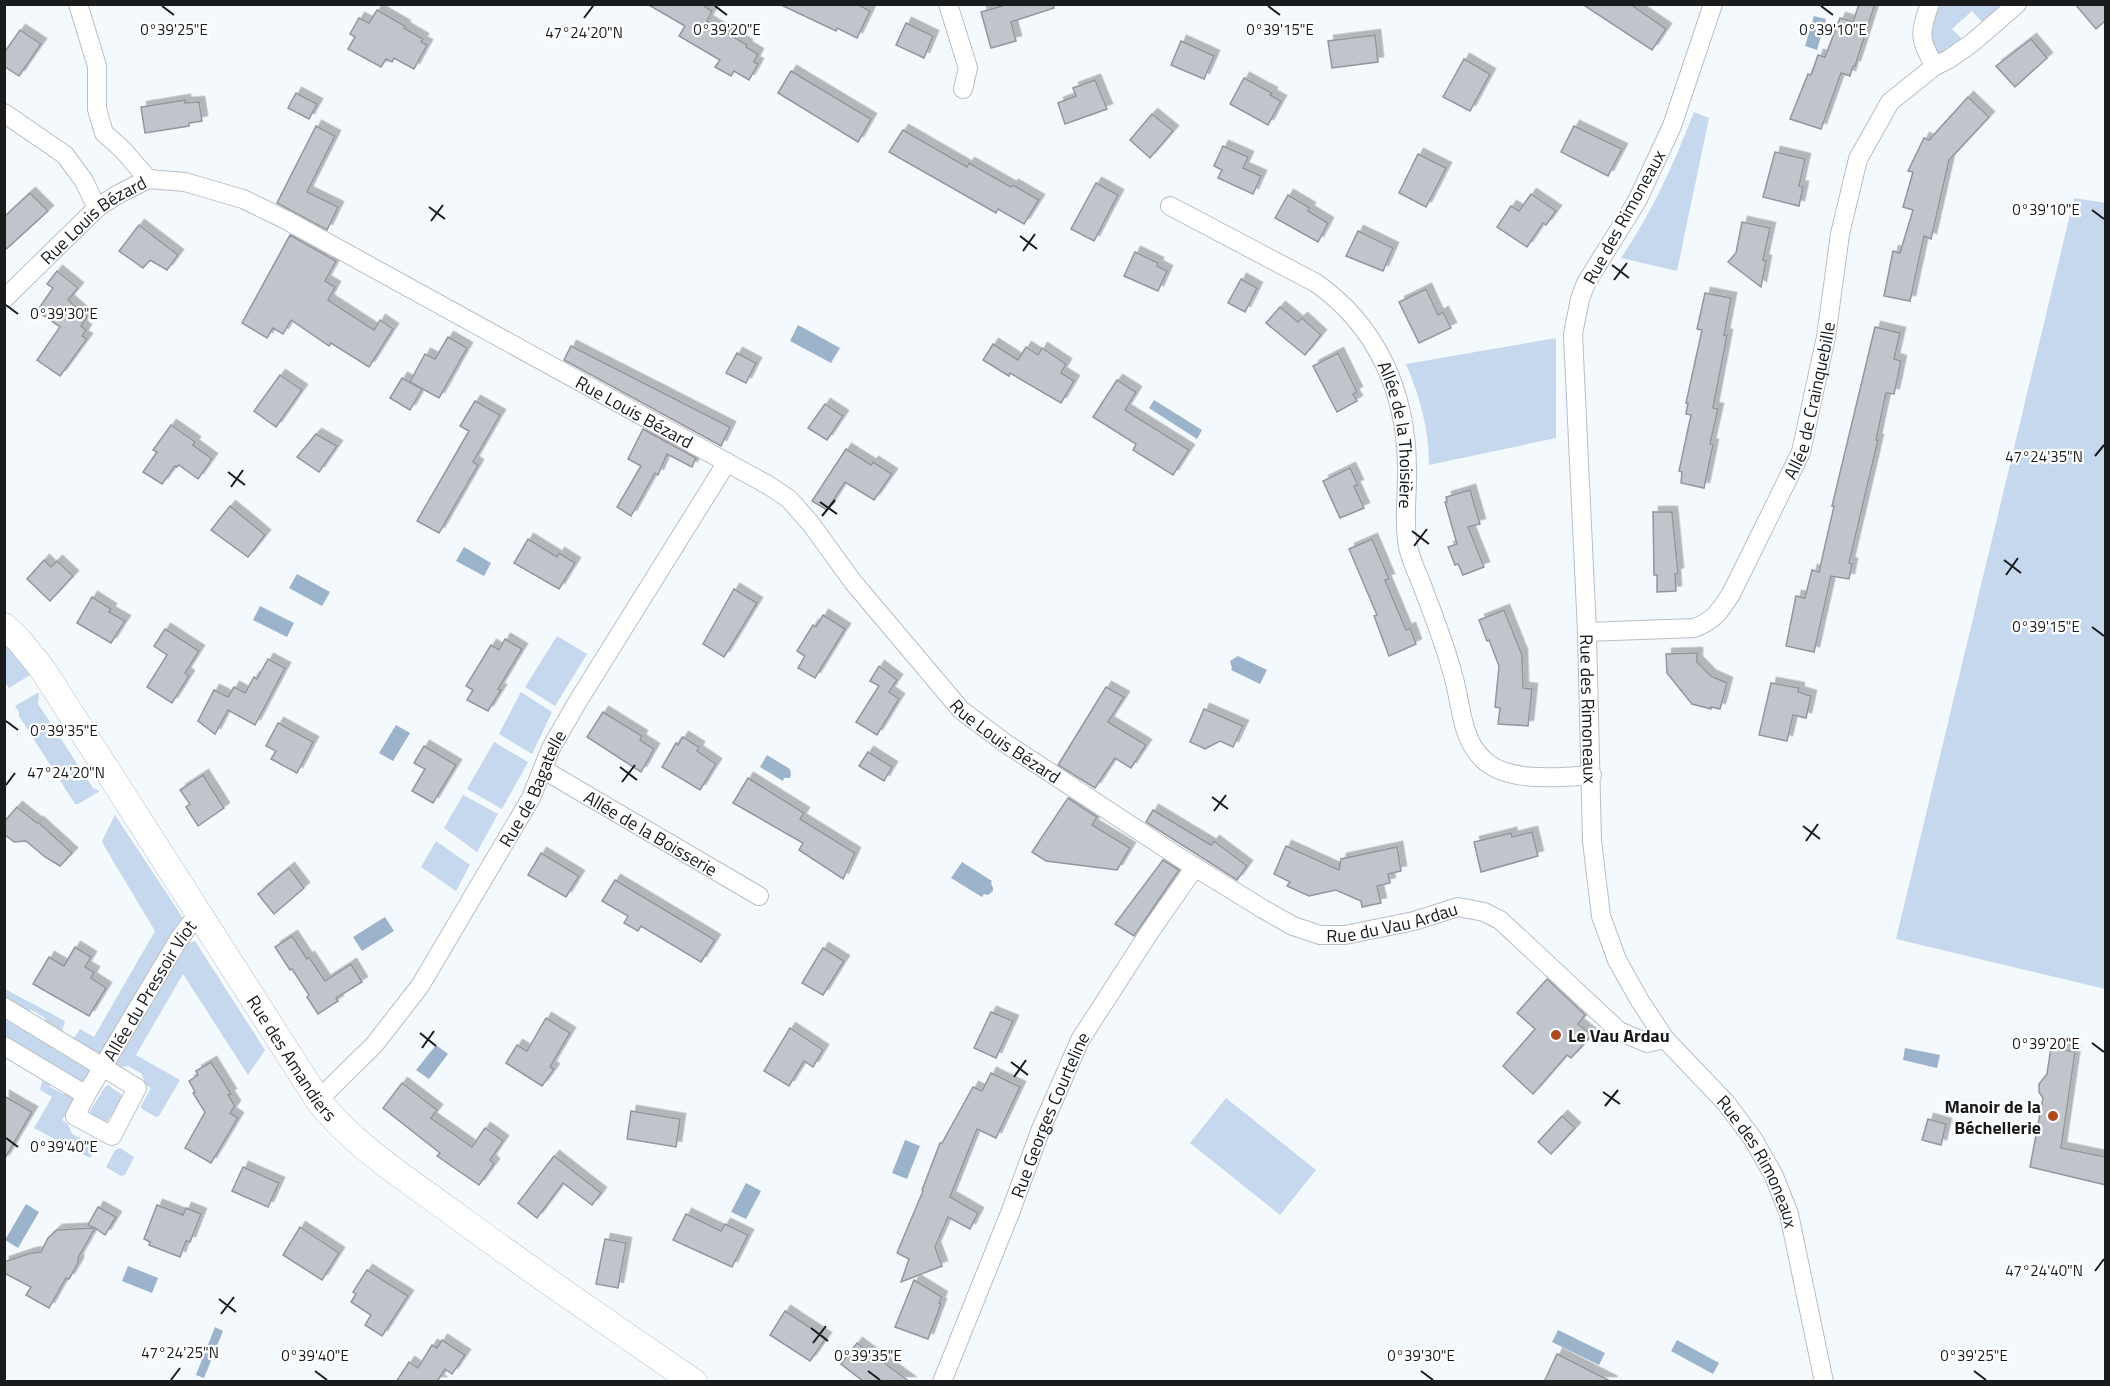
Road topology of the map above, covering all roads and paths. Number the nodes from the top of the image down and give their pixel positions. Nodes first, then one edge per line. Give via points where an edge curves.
1 (78, 4) edge
2 (948, 4) edge
3 (1713, 4) edge
4 (1930, 4) edge
5 (2017, 4) edge
6 (1935, 66) junction
7 (963, 89) dead end
8 (4, 113) edge
9 (147, 179) junction
10 (1170, 206) dead end
11 (97, 208) junction
12 (4, 299) edge
13 (727, 462) junction
14 (4, 626) edge
15 (1587, 632) junction
16 (544, 770) junction
17 (1592, 775) junction
18 (1195, 867) junction
19 (759, 896) dead end
20 (198, 914) junction
21 (4, 1007) edge
22 (1665, 1039) junction
23 (4, 1046) edge
24 (103, 1068) junction
25 (86, 1095) junction
26 (318, 1100) junction
27 (694, 1382) edge
28 (942, 1382) edge
29 (1824, 1382) edge

1 - 9 street via 97,66 97,109 104,133
2 - 7 street via 968,68
3 - 15 street, Rue des Rimoneaux via 1660,153 1637,201 1586,283 1576,315 1573,334
4 - 6 street via 1921,37
5 - 6 street, Allée de Crainquebille via 1972,43
6 - 15 street, Allée de Crainquebille via 1890,102 1858,159 1840,234 1826,337 1801,452 1731,594 1708,623 1694,628
8 - 11 street via 66,155
9 - 11 street, Rue Louis Bézard
9 - 13 street, Rue Louis Bézard via 185,182 243,199 349,253
10 - 17 street, Allée de la Thoisière via 1316,283 1345,307 1367,333 1390,376 1406,439 1405,528 1409,550 1445,646 1463,725 1475,751 1487,763 1512,775
11 - 12 street, Rue Louis Bézard
13 - 16 street, Rue de Bagatelle via 578,701 551,748
13 - 18 street, Rue Louis Bézard via 789,499 961,710
14 - 20 street, Rue des Amandiers via 43,670
15 - 17 street, Rue des Rimoneaux
16 - 19 street, Allée de la Boisserie
16 - 26 street, Rue de Bagatelle via 420,986 374,1045
17 - 22 street, Rue des Rimoneaux via 1592,841 1601,916 1617,960
18 - 22 street, Rue du Vau Ardau via 1293,926 1320,935 1345,935 1402,924 1458,907 1484,912 1500,920 1619,1030 1647,1043
18 - 28 street, Rue Georges Courteline via 1080,1040
20 - 24 street, Allée du Pressoir Viot via 179,939
20 - 26 street, Rue des Amandiers
21 - 24 street, Allée du Pressoir Viot
22 - 29 street, Rue des Rimoneaux via 1726,1103 1774,1176 1789,1214
23 - 25 street
24 - 25 street, Allée du Pressoir Viot
24 - 25 street, Allée du Pressoir Viot via 137,1089 112,1136 75,1116
26 - 27 street, Rue des Amandiers via 381,1161 539,1277

